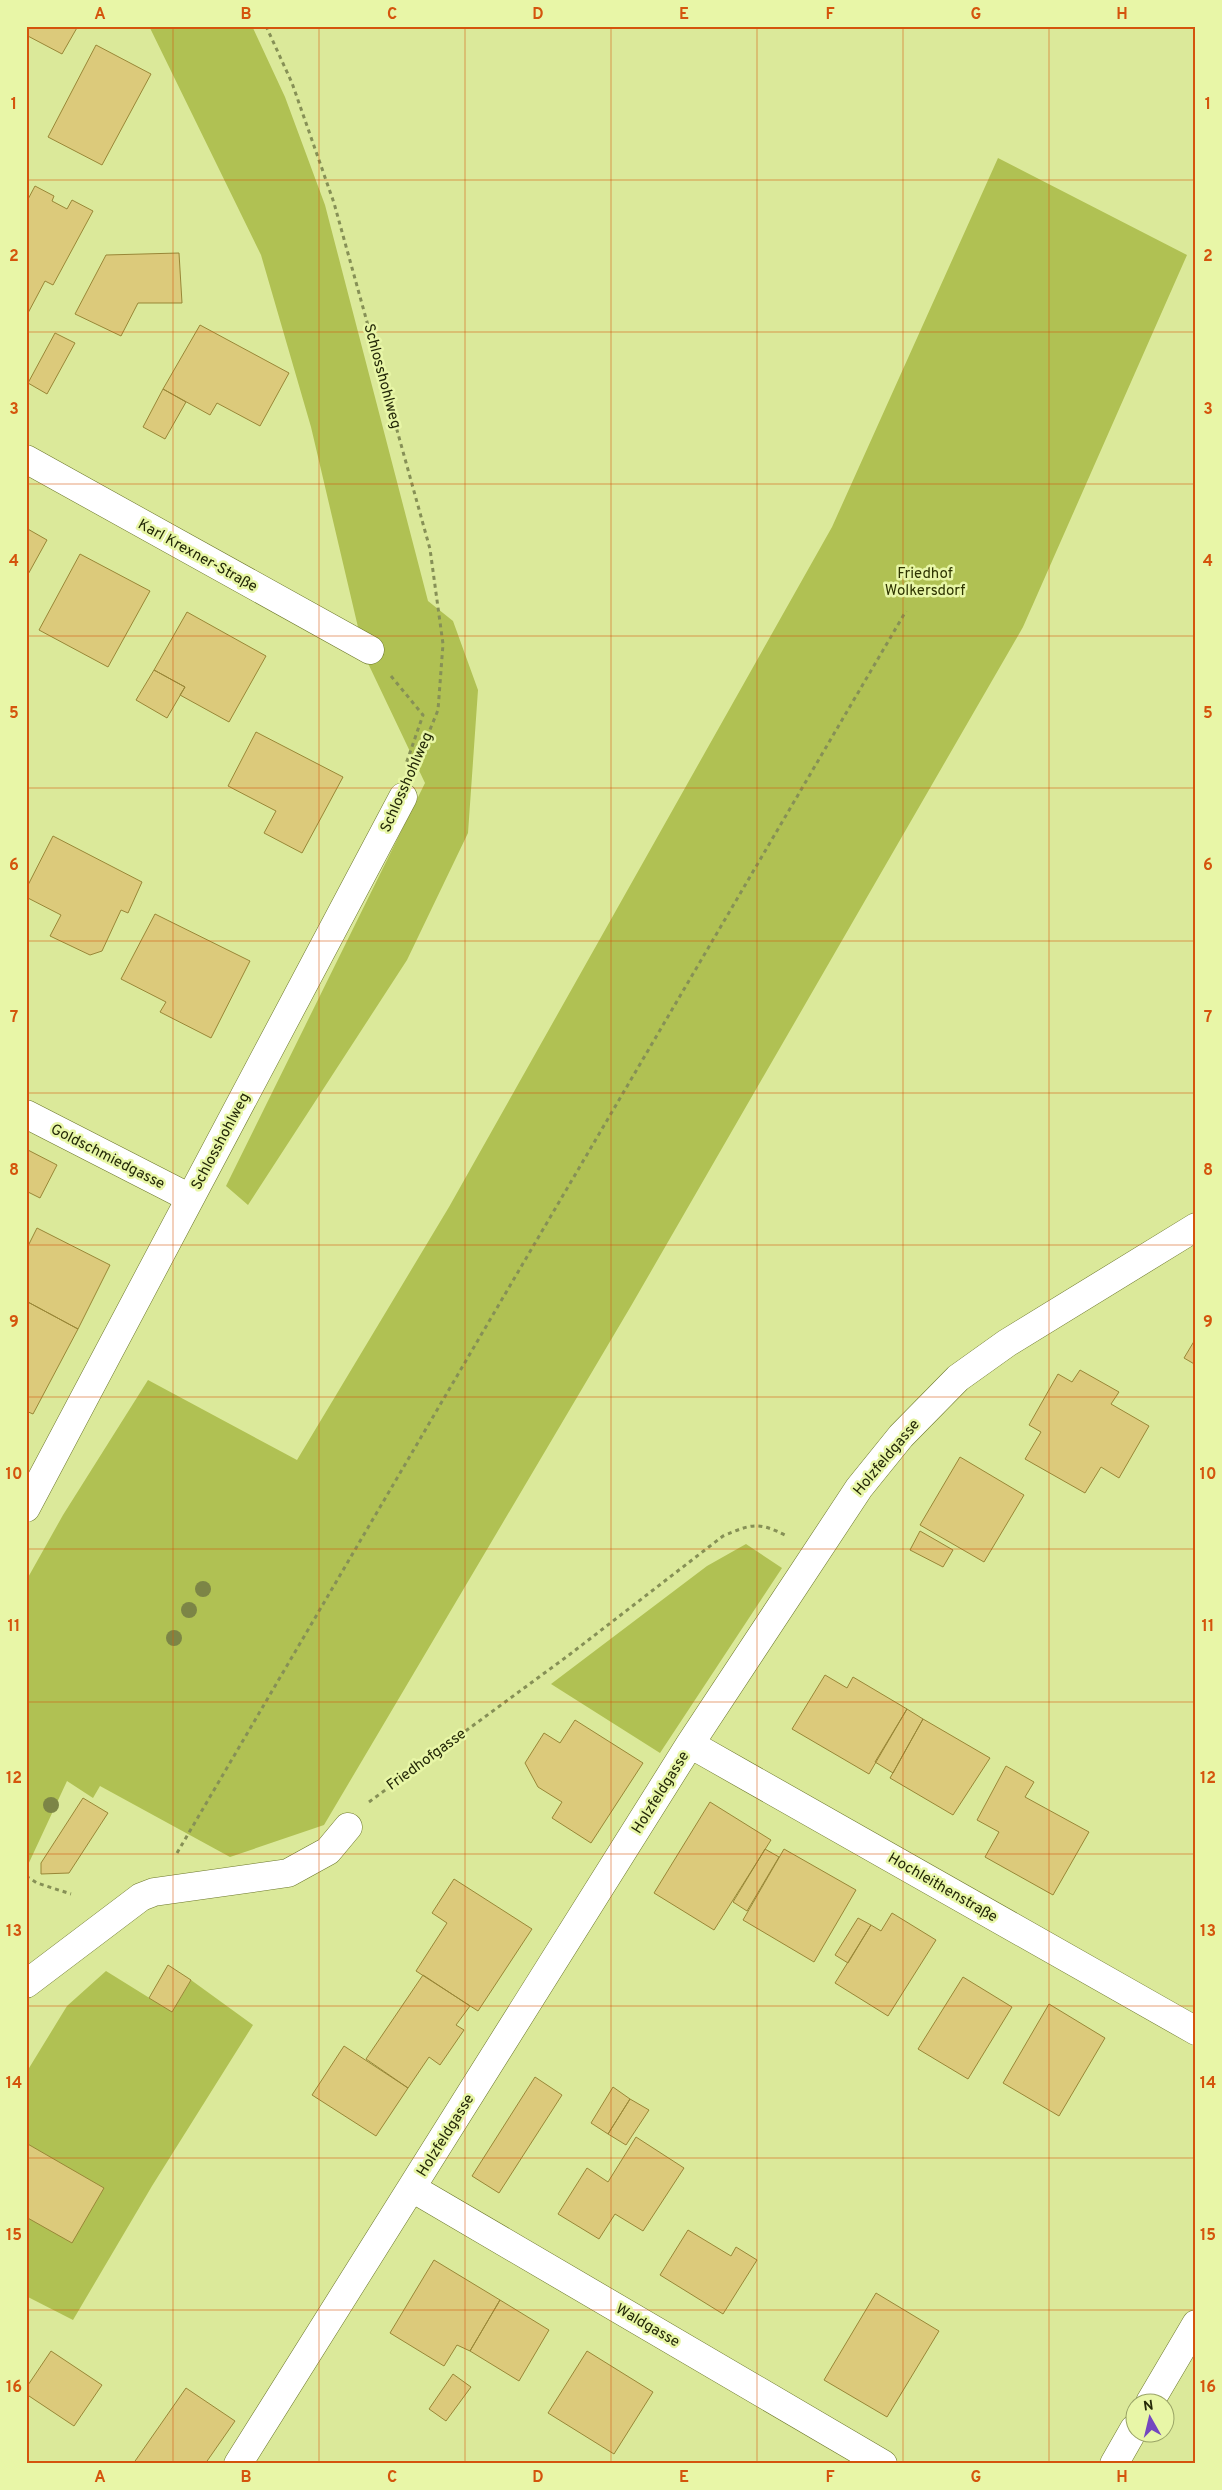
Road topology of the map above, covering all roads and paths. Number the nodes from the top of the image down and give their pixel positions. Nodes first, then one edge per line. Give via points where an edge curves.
1 (266, 26) edge
2 (26, 459) edge
3 (906, 611) dead end
4 (370, 650) joint
5 (404, 796) junction
6 (26, 1114) edge
7 (190, 1198) junction
8 (1196, 1228) edge
9 (26, 1508) edge
10 (816, 1552) junction
11 (690, 1744) junction
12 (348, 1827) joint
13 (26, 1876) edge
14 (154, 1892) junction
15 (71, 1894) dead end
16 (26, 1984) edge
17 (1196, 2030) edge
18 (412, 2188) junction
19 (1196, 2324) edge
20 (1156, 2392) edge
21 (1127, 2442) edge
22 (238, 2464) edge
23 (883, 2464) edge
24 (1114, 2464) edge

1 - 5 path, Schlosshohlweg via 292,83 334,203 430,549 443,644 438,710
2 - 4 street, Karl Krexner-Straße
3 - 14 path
4 - 5 path via 422,715 405,767
5 - 7 street, Schlosshohlweg
6 - 7 street, Goldschmiedgasse
7 - 9 street, Schlosshohlweg
8 - 10 street, Holzfeldgasse via 1007,1343 958,1378 901,1436 859,1488
10 - 11 street, Holzfeldgasse
10 - 12 path, Friedhofgasse via 770,1528 751,1524 723,1536 570,1655 371,1799
11 - 17 street, Hochleithenstraße
11 - 18 street, Holzfeldgasse
12 - 14 street via 328,1852 288,1873
13 - 15 path
14 - 16 street via 141,1897
18 - 22 street, Holzfeldgasse
18 - 23 street, Waldgasse
19 - 20 street
21 - 24 street

